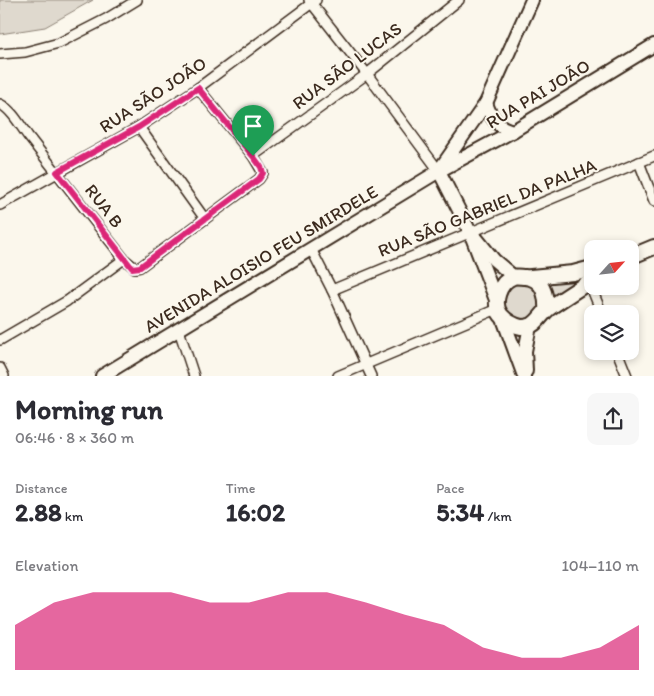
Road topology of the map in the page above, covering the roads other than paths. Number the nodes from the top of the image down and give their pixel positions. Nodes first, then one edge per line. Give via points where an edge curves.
1 (137, 0) edge
2 (459, 0) edge
3 (532, 0) edge
4 (312, 1) edge
5 (654, 45) edge
6 (0, 54) edge
7 (367, 74) junction
8 (198, 88) junction
9 (486, 103) junction
10 (0, 104) edge
11 (139, 127) junction
12 (513, 130) junction
13 (253, 156) junction
14 (654, 156) edge
15 (639, 162) junction
16 (439, 171) junction
17 (57, 172) junction
18 (654, 201) edge
19 (0, 205) edge
20 (206, 219) junction
21 (470, 232) junction
22 (654, 247) edge
23 (311, 249) junction
24 (639, 253) edge
25 (124, 259) junction
26 (584, 270) edge
27 (514, 277) junction
28 (531, 278) junction
29 (584, 286) edge
30 (332, 290) junction
31 (498, 309) junction
32 (546, 311) junction
33 (530, 326) junction
34 (179, 330) junction
35 (0, 340) edge
36 (621, 360) edge
37 (366, 364) junction
38 (0, 368) edge
39 (4, 376) edge
40 (102, 376) edge
41 (194, 376) edge
42 (338, 376) edge
43 (371, 376) edge
44 (525, 376) edge
45 (627, 376) edge

1 - 6 street via 59,44
2 - 7 street, RUA SÃO LUCAS
3 - 9 street
4 - 7 street
4 - 8 street, RUA SÃO JOÃO
5 - 12 street, RUA PAI JOÃO
7 - 13 street, RUA SÃO LUCAS
7 - 16 street
8 - 11 street, RUA SÃO JOÃO
8 - 13 street
9 - 12 street via 496,123
9 - 16 street
10 - 17 street, RUA B via 16,119
11 - 17 street, RUA SÃO JOÃO
11 - 20 street
12 - 16 street, RUA PAI JOÃO
13 - 20 street via 263,173 259,179
14 - 15 street, RUA SÃO GABRIEL DA PALHA
15 - 18 street
15 - 21 street, RUA SÃO GABRIEL DA PALHA
16 - 21 street
16 - 23 street, AVENIDA ALOISIO FEU SMIRDELE
17 - 19 street, RUA SÃO JOÃO
17 - 25 street, RUA B
20 - 25 street via 140,267 132,268
21 - 27 street
21 - 30 street, RUA SÃO GABRIEL DA PALHA
21 - 31 street
22 - 24 main road
23 - 30 street
23 - 34 street, AVENIDA ALOISIO FEU SMIRDELE
25 - 35 street via 67,301
26 - 28 main road
27 - 28 main road
27 - 31 main road via 503,286
28 - 32 main road via 545,291
29 - 32 main road
30 - 37 street
31 - 33 main road via 515,325
31 - 37 street
31 - 44 street
32 - 33 main road
33 - 44 street
34 - 40 street, AVENIDA ALOISIO FEU SMIRDELE
34 - 41 street
36 - 45 street
37 - 42 street
37 - 43 street
38 - 39 street

